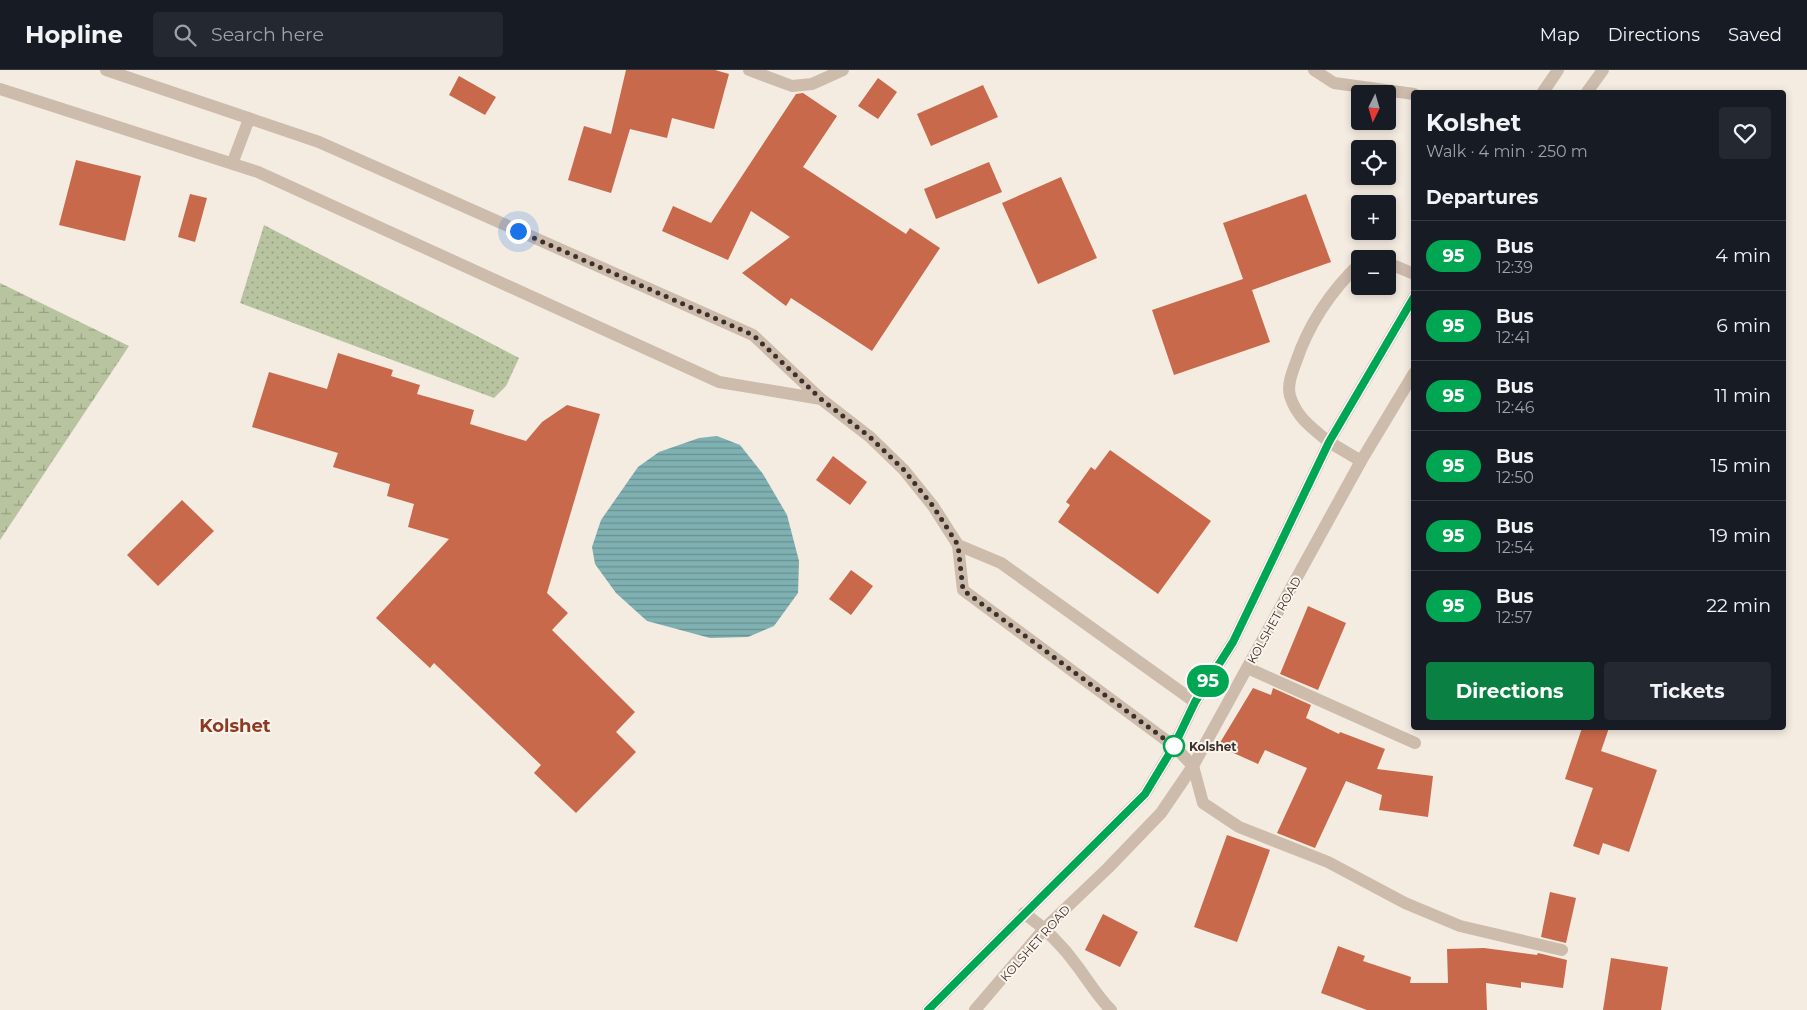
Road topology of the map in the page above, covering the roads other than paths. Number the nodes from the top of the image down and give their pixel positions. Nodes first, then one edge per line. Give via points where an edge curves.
1 (106, 70) edge
2 (749, 70) edge
3 (843, 70) edge
4 (1314, 70) edge
5 (1558, 70) edge
6 (1602, 70) edge
7 (0, 89) edge
8 (1544, 90) edge
9 (1588, 90) edge
10 (1411, 94) edge
11 (249, 119) junction
12 (232, 164) junction
13 (1396, 266) edge
14 (1351, 273) edge
15 (1411, 273) edge
16 (1411, 302) edge
17 (1411, 378) edge
18 (821, 399) junction
19 (1329, 442) junction
20 (1361, 460) junction
21 (958, 545) junction
22 (1249, 667) junction
23 (1195, 702) junction
24 (1415, 743) dead end
25 (1174, 746) junction
26 (1193, 766) junction
27 (1024, 912) junction
28 (1045, 928) junction
29 (1562, 950) dead end
30 (928, 1010) edge
31 (975, 1010) edge
32 (1111, 1010) edge

1 - 11 street
2 - 3 street via 792,86 812,84
4 - 10 street via 1334,83
5 - 8 street
6 - 9 street
7 - 12 street
11 - 12 street
11 - 18 street via 319,142 753,335
12 - 18 street via 258,172 719,382
13 - 15 street
14 - 19 street via 1322,306 1305,339 1289,384 1290,395 1302,421
16 - 19 street, KOLSHET ROAD
17 - 20 street, KOLSHET ROAD
18 - 21 street via 870,437 904,470
19 - 20 street
19 - 23 street, KOLSHET ROAD via 1233,642
20 - 22 street, KOLSHET ROAD
21 - 23 street via 1001,563
21 - 25 street via 963,590
22 - 24 street
22 - 26 street, KOLSHET ROAD
23 - 25 street, KOLSHET ROAD
25 - 26 street
25 - 27 street, KOLSHET ROAD via 1145,794
26 - 28 street, KOLSHET ROAD via 1161,812
26 - 29 street via 1203,803 1239,827 1328,862 1405,903 1460,926
27 - 28 street
27 - 30 street, KOLSHET ROAD
28 - 31 street, KOLSHET ROAD
28 - 32 street

